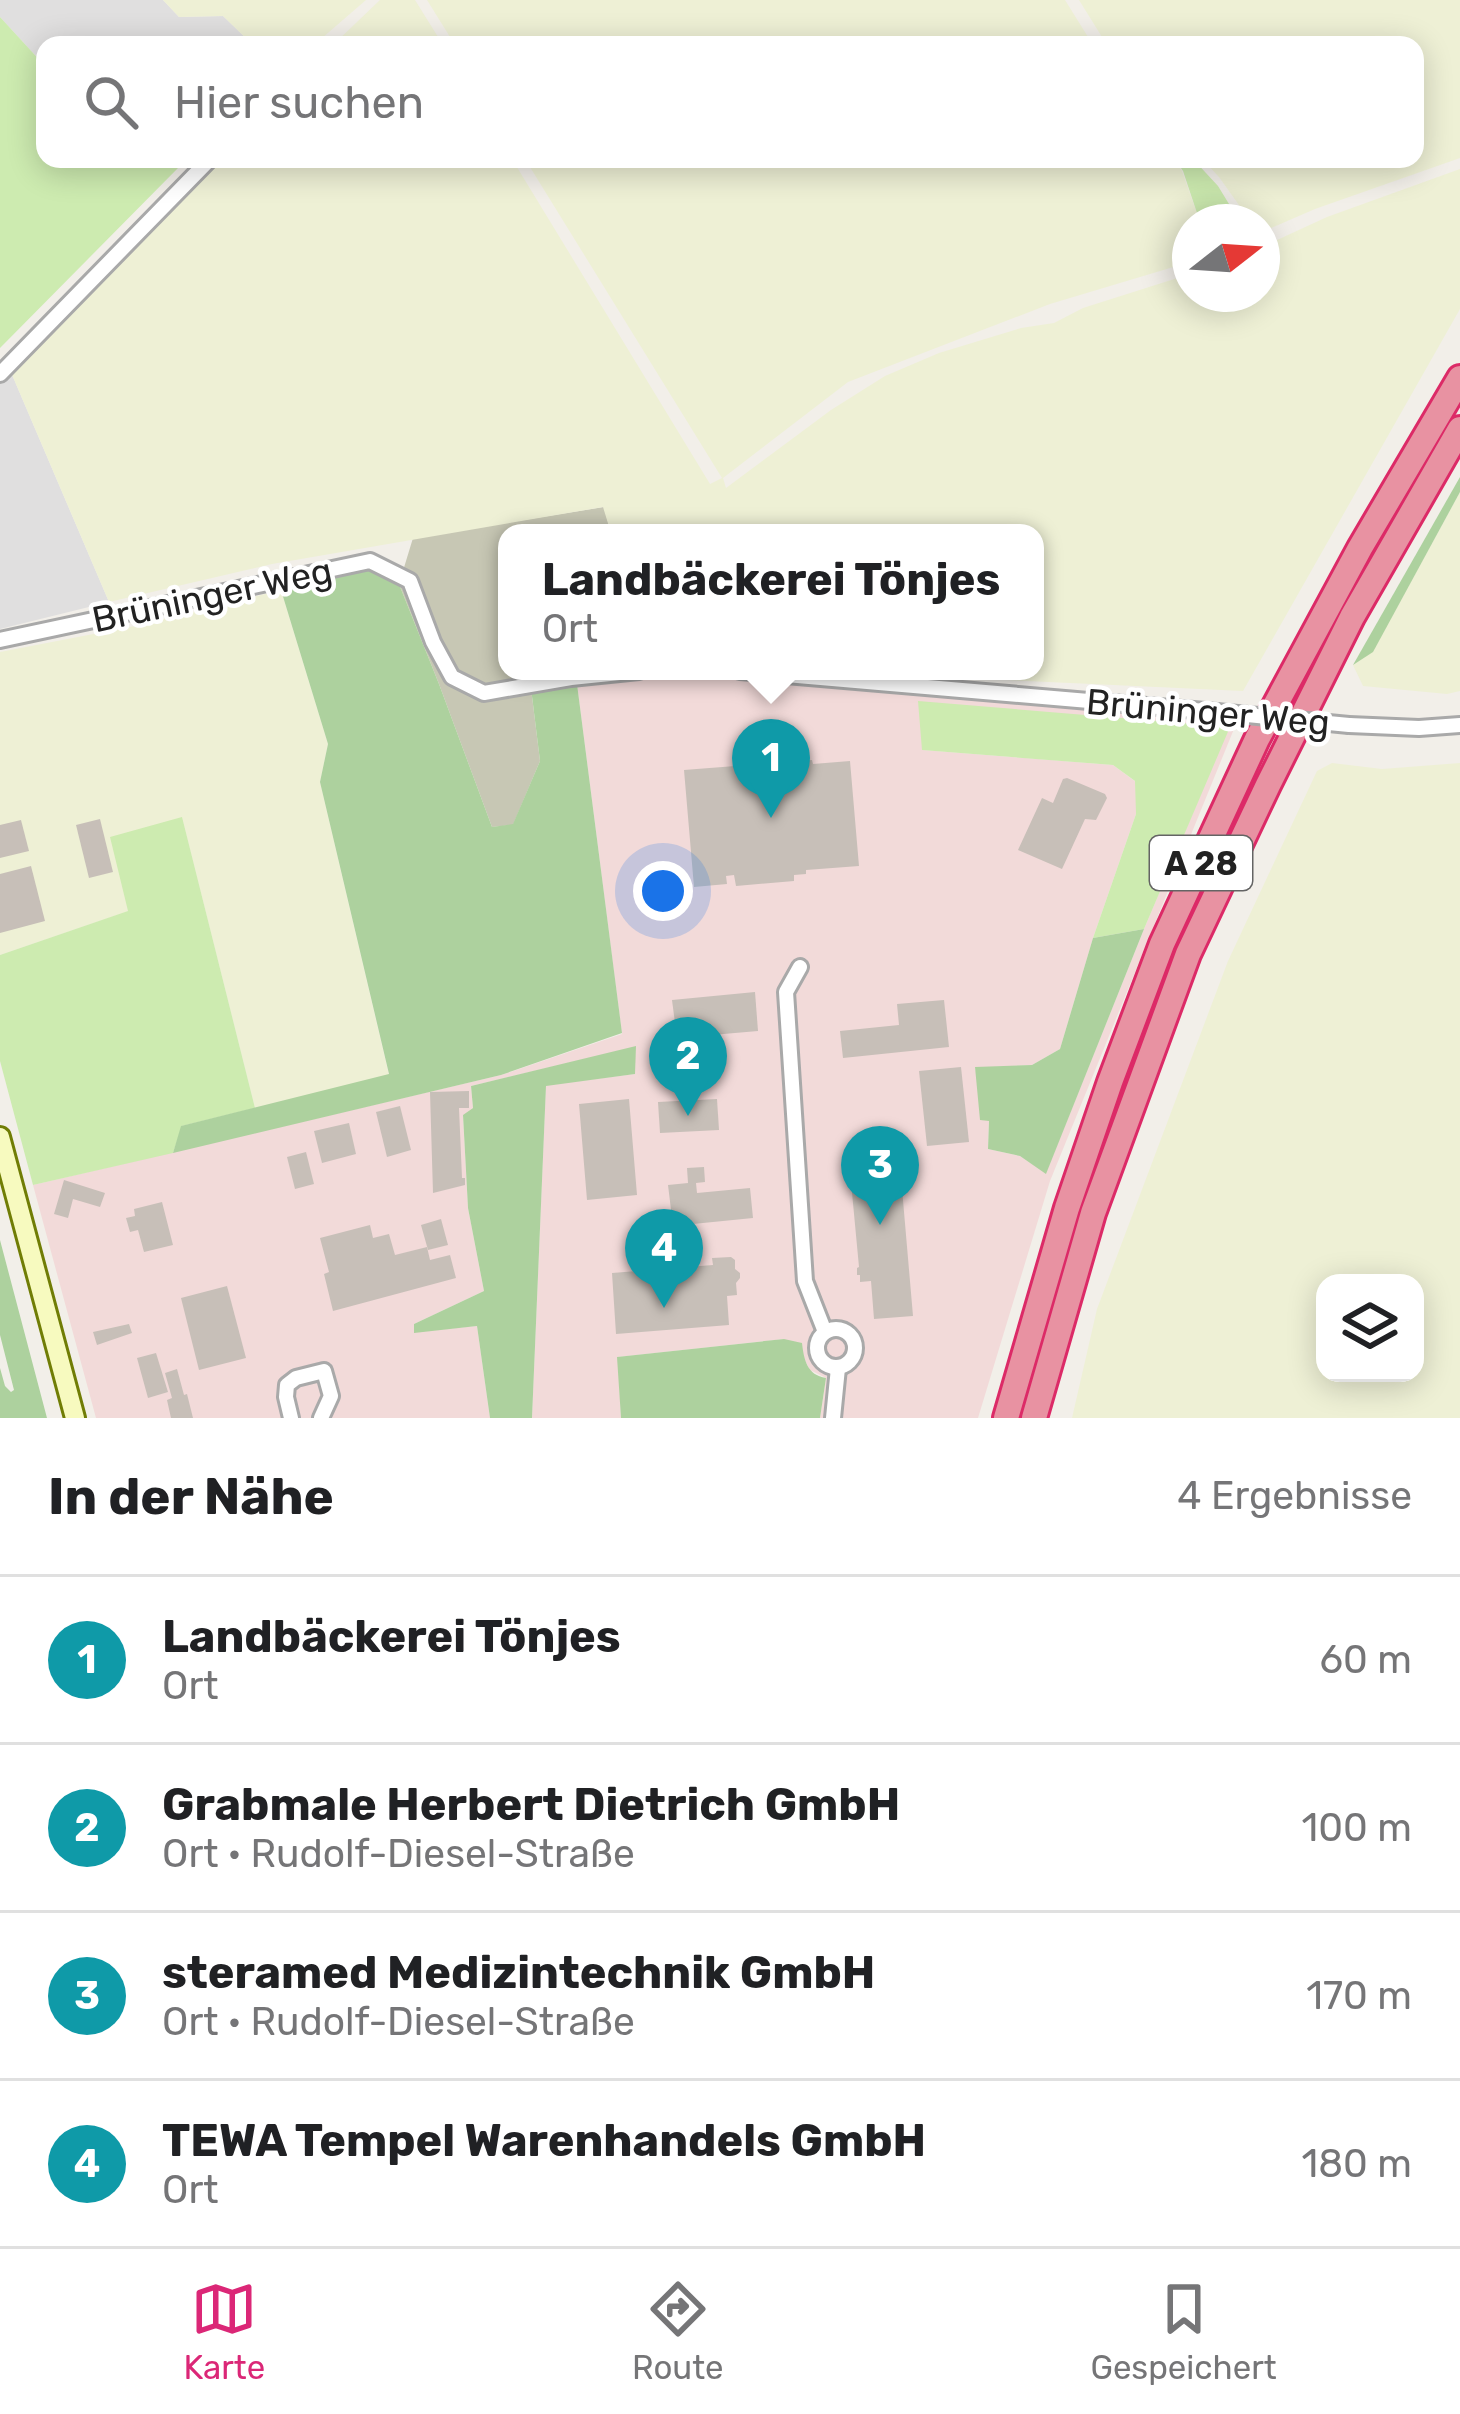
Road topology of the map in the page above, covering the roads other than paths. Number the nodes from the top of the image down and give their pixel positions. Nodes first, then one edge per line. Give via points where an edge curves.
1 (201, 168) edge
2 (0, 374) edge
3 (1460, 378) edge
4 (1460, 429) edge
5 (0, 640) edge
6 (559, 680) edge
7 (844, 680) edge
8 (1460, 725) edge
9 (800, 967) dead end
10 (0, 1137) edge
11 (826, 1332) junction
12 (838, 1368) junction
13 (75, 1418) edge
14 (291, 1418) edge
15 (321, 1418) edge
16 (833, 1418) edge
17 (1006, 1418) edge
18 (1034, 1418) edge

1 - 2 street
3 - 17 highway, A 28 via 1267,720 1162,944 1067,1208
4 - 18 highway, A 28 via 1352,617 1187,954 1093,1213
5 - 6 street, Brüninger Weg via 370,561 410,581 452,677 484,693
7 - 8 street, Brüninger Weg, bridge via 1349,724
9 - 11 street via 786,992 802,1246 805,1281
10 - 13 main road
11 - 12 street via 818,1355
11 - 12 street via 854,1339 854,1358
12 - 16 street
14 - 15 street via 287,1385 324,1371 331,1396

